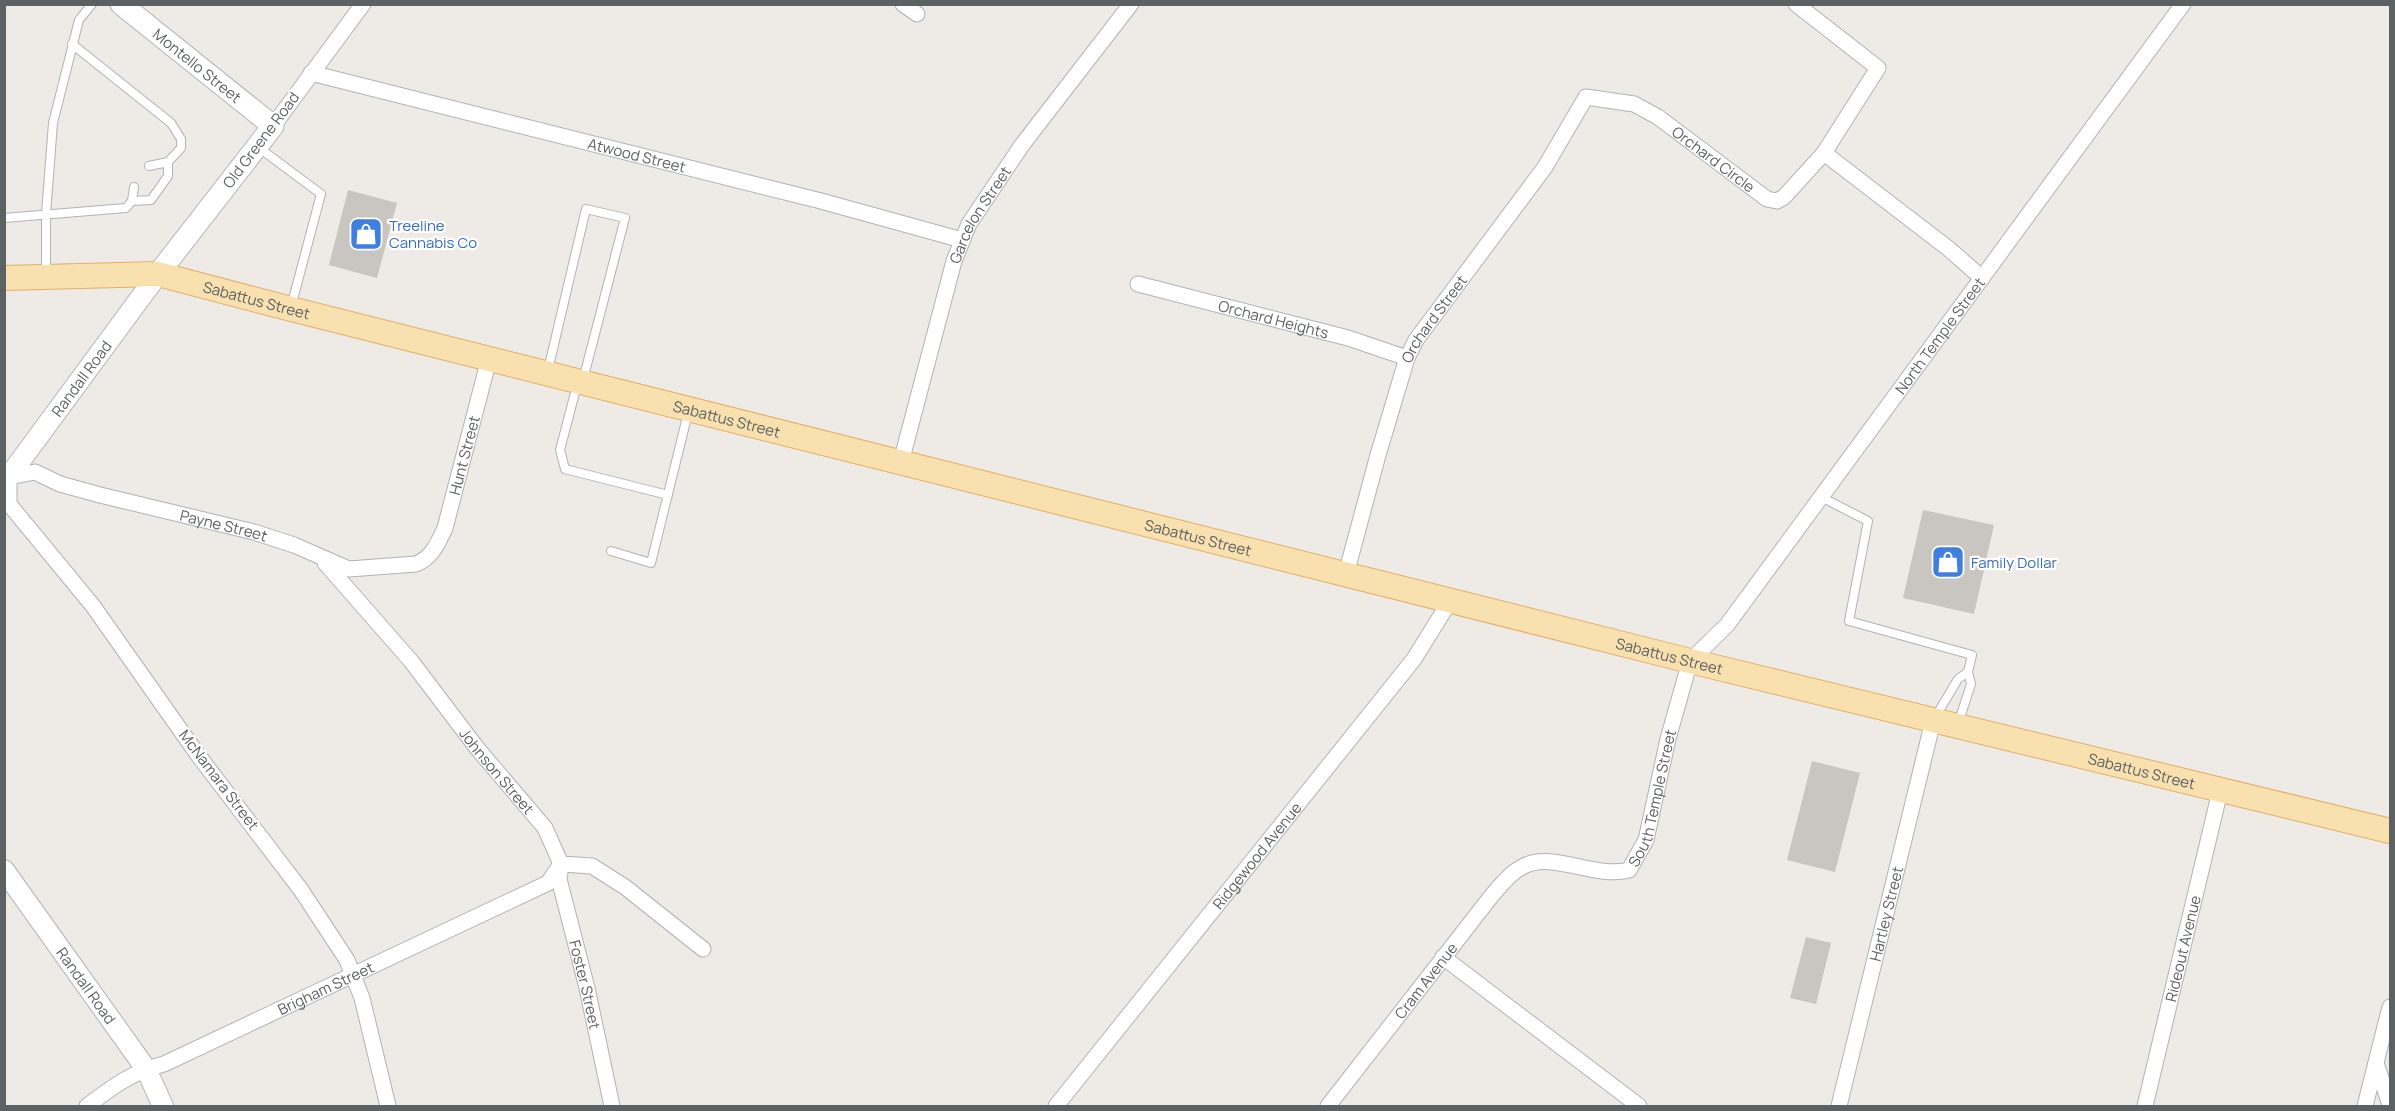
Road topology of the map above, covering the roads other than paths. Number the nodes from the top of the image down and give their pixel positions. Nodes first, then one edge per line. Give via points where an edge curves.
1 (92, 4) edge
2 (122, 4) edge
3 (363, 4) edge
4 (903, 4) edge
5 (1131, 4) edge
6 (1796, 4) edge
7 (2183, 4) edge
8 (917, 14) dead end
9 (72, 44) junction
10 (311, 74) junction
11 (1586, 97) joint
12 (273, 126) junction
13 (257, 146) junction
14 (1824, 153) junction
15 (168, 162) junction
16 (149, 166) dead end
17 (134, 187) dead end
18 (132, 201) junction
19 (46, 214) junction
20 (4, 218) edge
21 (962, 240) junction
22 (158, 274) junction
23 (46, 275) junction
24 (4, 278) edge
25 (1982, 278) junction
26 (1138, 284) dead end
27 (291, 309) junction
28 (1407, 358) junction
29 (489, 359) junction
30 (548, 373) junction
31 (580, 381) junction
32 (690, 409) junction
33 (901, 462) junction
34 (7, 480) edge
35 (668, 495) junction
36 (1821, 497) junction
37 (434, 549) joint
38 (611, 551) dead end
39 (313, 555) junction
40 (1346, 574) junction
41 (1450, 601) junction
42 (1690, 661) junction
43 (1968, 672) junction
44 (1933, 721) junction
45 (1957, 727) junction
46 (2220, 791) junction
47 (2391, 831) edge
48 (1530, 863) joint
49 (561, 864) junction
50 (4, 870) edge
51 (703, 949) dead end
52 (1443, 957) junction
53 (354, 973) junction
54 (2391, 1007) edge
55 (2376, 1063) junction
56 (146, 1069) junction
57 (2391, 1105) edge
58 (87, 1107) edge
59 (163, 1107) edge
60 (388, 1107) edge
61 (612, 1107) edge
62 (1056, 1107) edge
63 (1328, 1107) edge
64 (1639, 1107) edge
65 (1839, 1107) edge
66 (2145, 1107) edge
67 (2365, 1107) edge

1 - 9 lane via 79,20
2 - 12 main road, Montello Street
3 - 10 street, Old Greene Road
4 - 8 street
5 - 21 street, Garcelon Street via 1022,145
6 - 14 street, Orchard Circle via 1878,68
7 - 25 street, North Temple Street
9 - 15 lane via 171,123 182,139 182,148
9 - 19 lane via 53,123
10 - 12 street, Old Greene Road
10 - 21 street, Atwood Street
11 - 14 street, Orchard Circle via 1634,104 1658,117 1767,199 1777,201 1784,197
11 - 28 street, Orchard Street via 1545,167 1471,263
12 - 13 main road, Old Greene Road
13 - 22 main road, Old Greene Road
13 - 27 lane via 321,194
14 - 25 street
15 - 16 lane
15 - 18 lane via 168,176 151,200
17 - 18 lane
18 - 19 lane via 126,208
19 - 20 lane
19 - 23 lane
21 - 33 street, Garcelon Street
22 - 23 main road, Sabattus Street
22 - 27 main road, Sabattus Street
22 - 34 street, Randall Road
23 - 24 main road, Sabattus Street
25 - 36 street, North Temple Street
26 - 28 street, Orchard Heights via 1348,338
27 - 29 main road, Sabattus Street
28 - 40 street, Orchard Street
29 - 30 main road, Sabattus Street
29 - 37 street, Hunt Street via 446,528
30 - 31 main road, Sabattus Street
30 - 31 lane via 586,209 625,218
31 - 32 main road, Sabattus Street
31 - 35 lane via 560,450 565,469
32 - 33 main road, Sabattus Street
32 - 35 lane
33 - 40 main road, Sabattus Street
34 - 39 street, Payne Street via 35,472 60,484 254,532
34 - 53 street, McNamara Street via 9,504 93,606 198,755 301,890
35 - 38 lane via 651,563
36 - 42 street, North Temple Street via 1727,625
36 - 43 lane via 1868,521 1850,621 1972,655
37 - 39 street, Payne Street via 416,564 357,570
39 - 49 street, Johnson Street via 343,580 545,828
40 - 41 main road, Sabattus Street
41 - 42 main road, Sabattus Street
41 - 62 street, Ridgewood Avenue via 1414,659
42 - 44 main road, Sabattus Street
42 - 48 street, South Temple Street via 1646,840 1629,870 1587,871 1548,862
43 - 44 lane via 1958,679
43 - 45 lane via 1971,684
44 - 45 main road, Sabattus Street
44 - 65 street, Hartley Street
45 - 46 main road, Sabattus Street
46 - 47 main road, Sabattus Street
46 - 66 street, Rideout Avenue
48 - 52 street, Cram Avenue via 1513,873 1493,894
49 - 51 street via 592,866 625,886
49 - 53 street, Brigham Street via 548,883
49 - 61 street, Foster Street via 559,879
50 - 56 street, Randall Road
52 - 63 street, Cram Avenue
52 - 64 street
53 - 56 street, Brigham Street via 164,1064
53 - 60 street, McNamara Street
54 - 55 street
55 - 57 street
55 - 67 street
56 - 58 street, Brigham Street via 121,1081
56 - 59 street, Randall Road

